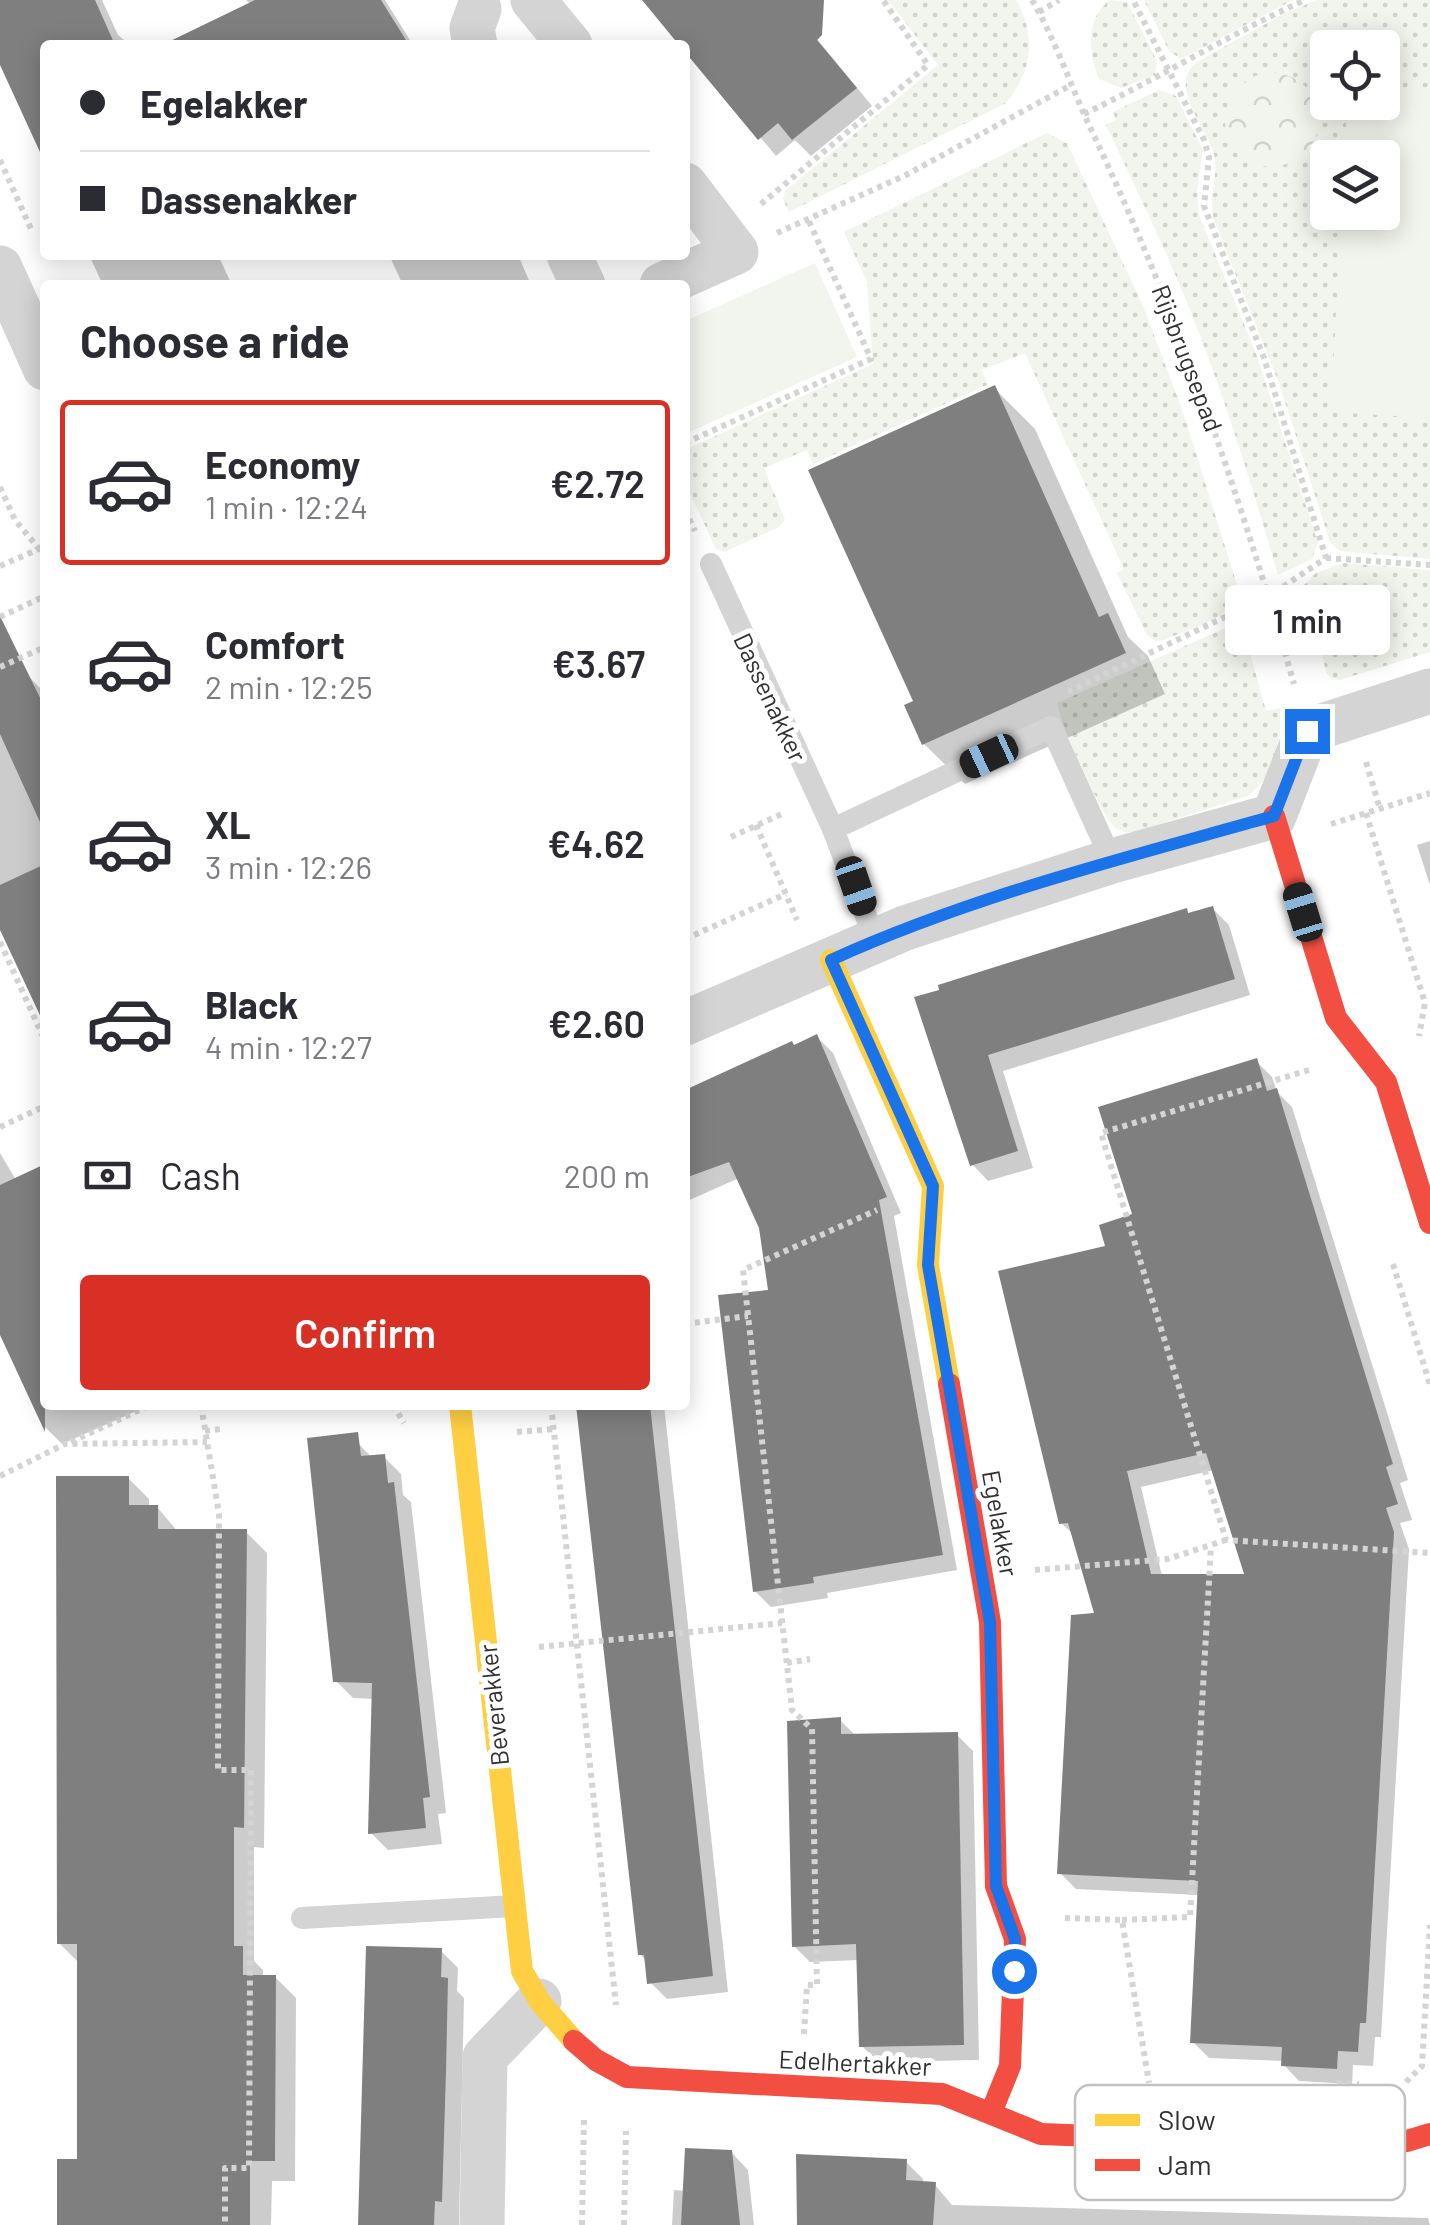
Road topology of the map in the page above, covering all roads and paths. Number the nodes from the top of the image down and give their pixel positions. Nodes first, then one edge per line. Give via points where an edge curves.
1 (534, 0) edge
2 (884, 0) edge
3 (1032, 0) edge
4 (1060, 0) edge
5 (1133, 0) edge
6 (1305, 0) edge
7 (1039, 12) junction
8 (566, 40) edge
9 (1169, 72) junction
10 (1071, 85) junction
11 (1084, 114) junction
12 (690, 192) edge
13 (736, 252) junction
14 (0, 268) edge
15 (673, 280) edge
16 (40, 357) edge
17 (690, 441) edge
18 (0, 487) edge
19 (40, 549) edge
20 (40, 553) edge
21 (1326, 558) junction
22 (711, 564) dead end
23 (1430, 565) edge
24 (0, 566) edge
25 (1269, 596) junction
26 (40, 598) edge
27 (0, 617) edge
28 (40, 648) edge
29 (0, 667) edge
30 (1430, 691) edge
31 (1051, 727) junction
32 (1307, 731) junction
33 (1430, 792) edge
34 (818, 798) junction
35 (1366, 813) junction
36 (756, 825) junction
37 (1278, 828) junction
38 (832, 830) junction
39 (731, 837) dead end
40 (1112, 861) junction
41 (786, 894) junction
42 (690, 937) edge
43 (875, 940) junction
44 (0, 942) edge
45 (824, 963) junction
46 (690, 1021) edge
47 (40, 1030) edge
48 (1430, 1033) edge
49 (1419, 1039) junction
50 (1364, 1052) junction
51 (40, 1108) edge
52 (0, 1127) edge
53 (932, 1202) junction
54 (1430, 1222) edge
55 (748, 1316) junction
56 (690, 1323) edge
57 (139, 1410) edge
58 (202, 1410) edge
59 (461, 1410) edge
60 (552, 1410) edge
61 (221, 1429) dead end
62 (205, 1430) junction
63 (207, 1442) junction
64 (65, 1444) junction
65 (0, 1476) edge
66 (1226, 1540) junction
67 (1210, 1546) junction
68 (1430, 1554) edge
69 (982, 1575) junction
70 (782, 1623) junction
71 (577, 1644) junction
72 (488, 1653) junction
73 (810, 1659) dead end
74 (787, 1663) junction
75 (514, 1906) junction
76 (1005, 1916) junction
77 (302, 1918) dead end
78 (1122, 1920) junction
79 (1430, 1925) edge
80 (539, 2001) junction
81 (586, 2052) junction
82 (627, 2077) junction
83 (1369, 2084) dead end
84 (1403, 2084) dead end
85 (1149, 2085) edge
86 (1335, 2085) edge
87 (801, 2087) junction
88 (991, 2113) junction
89 (1430, 2134) edge
90 (1075, 2135) edge
91 (1405, 2141) edge
92 (225, 2225) edge
93 (482, 2225) edge
94 (582, 2225) edge
95 (624, 2225) edge

1 - 8 street
2 - 13 path via 928,65 747,216
3 - 7 path, Rijsbrugsepad
4 - 7 path
5 - 9 path
6 - 9 path
7 - 10 path, Rijsbrugsepad
9 - 11 path
9 - 21 path via 1204,140 1204,206 1264,358
10 - 11 path, Rijsbrugsepad
10 - 17 path via 906,175 808,219 871,359
11 - 25 path, Rijsbrugsepad via 1175,320
12 - 13 street
13 - 15 street
14 - 16 street
18 - 19 path via 15,520
20 - 24 path
21 - 23 path
21 - 25 path
22 - 34 lane, Dassenakker
25 - 31 path via 1050,701
25 - 32 path, Rijsbrugsepad
26 - 27 path
28 - 29 path
30 - 32 street
31 - 38 lane
31 - 40 lane
32 - 37 street
33 - 35 path
34 - 36 path
34 - 38 lane, Dassenakker
35 - 37 path
35 - 49 path via 1425,1003
36 - 39 path
36 - 41 path
37 - 40 street
37 - 50 street via 1336,1018
38 - 43 lane, Dassenakker
40 - 43 street
41 - 42 path
41 - 45 path
43 - 45 street
44 - 47 path
45 - 46 street
45 - 53 street, Egelakker via 933,1186
48 - 49 path
49 - 50 path
50 - 54 street via 1386,1082
50 - 66 path via 1101,1133
51 - 52 path
53 - 55 path via 883,1208 742,1270
53 - 69 street, Egelakker via 928,1265
55 - 56 path
55 - 70 path
57 - 64 path
58 - 62 path
59 - 72 street, Beverakker
60 - 71 path
61 - 62 path
62 - 63 path
63 - 64 path
63 - 92 path via 219,1514 218,1770 251,1770 249,2168 225,2168
64 - 65 path
66 - 67 path
66 - 68 path
67 - 69 path via 1168,1559
67 - 78 path via 1190,1916
69 - 76 street, Egelakker via 991,1637 996,1886
70 - 71 path
70 - 74 path
71 - 72 path
71 - 81 path via 617,2012
72 - 75 street, Beverakker
73 - 74 path
74 - 87 path via 792,1710 812,1729 817,1986 807,1986
75 - 77 lane
75 - 80 street, Beverakker via 522,1971
76 - 78 path
76 - 88 street, Egelakker via 1015,1939 1010,2066
78 - 85 path
79 - 84 path via 1422,2066
80 - 81 street, Beverakker
80 - 93 street via 485,2057
81 - 82 street, Beverakker
81 - 94 path
82 - 87 street, Edelhertakker
82 - 95 path
83 - 86 path
87 - 88 street, Edelhertakker via 942,2094
88 - 90 street, Edelhertakker via 1041,2134
89 - 91 street, Edelhertakker

